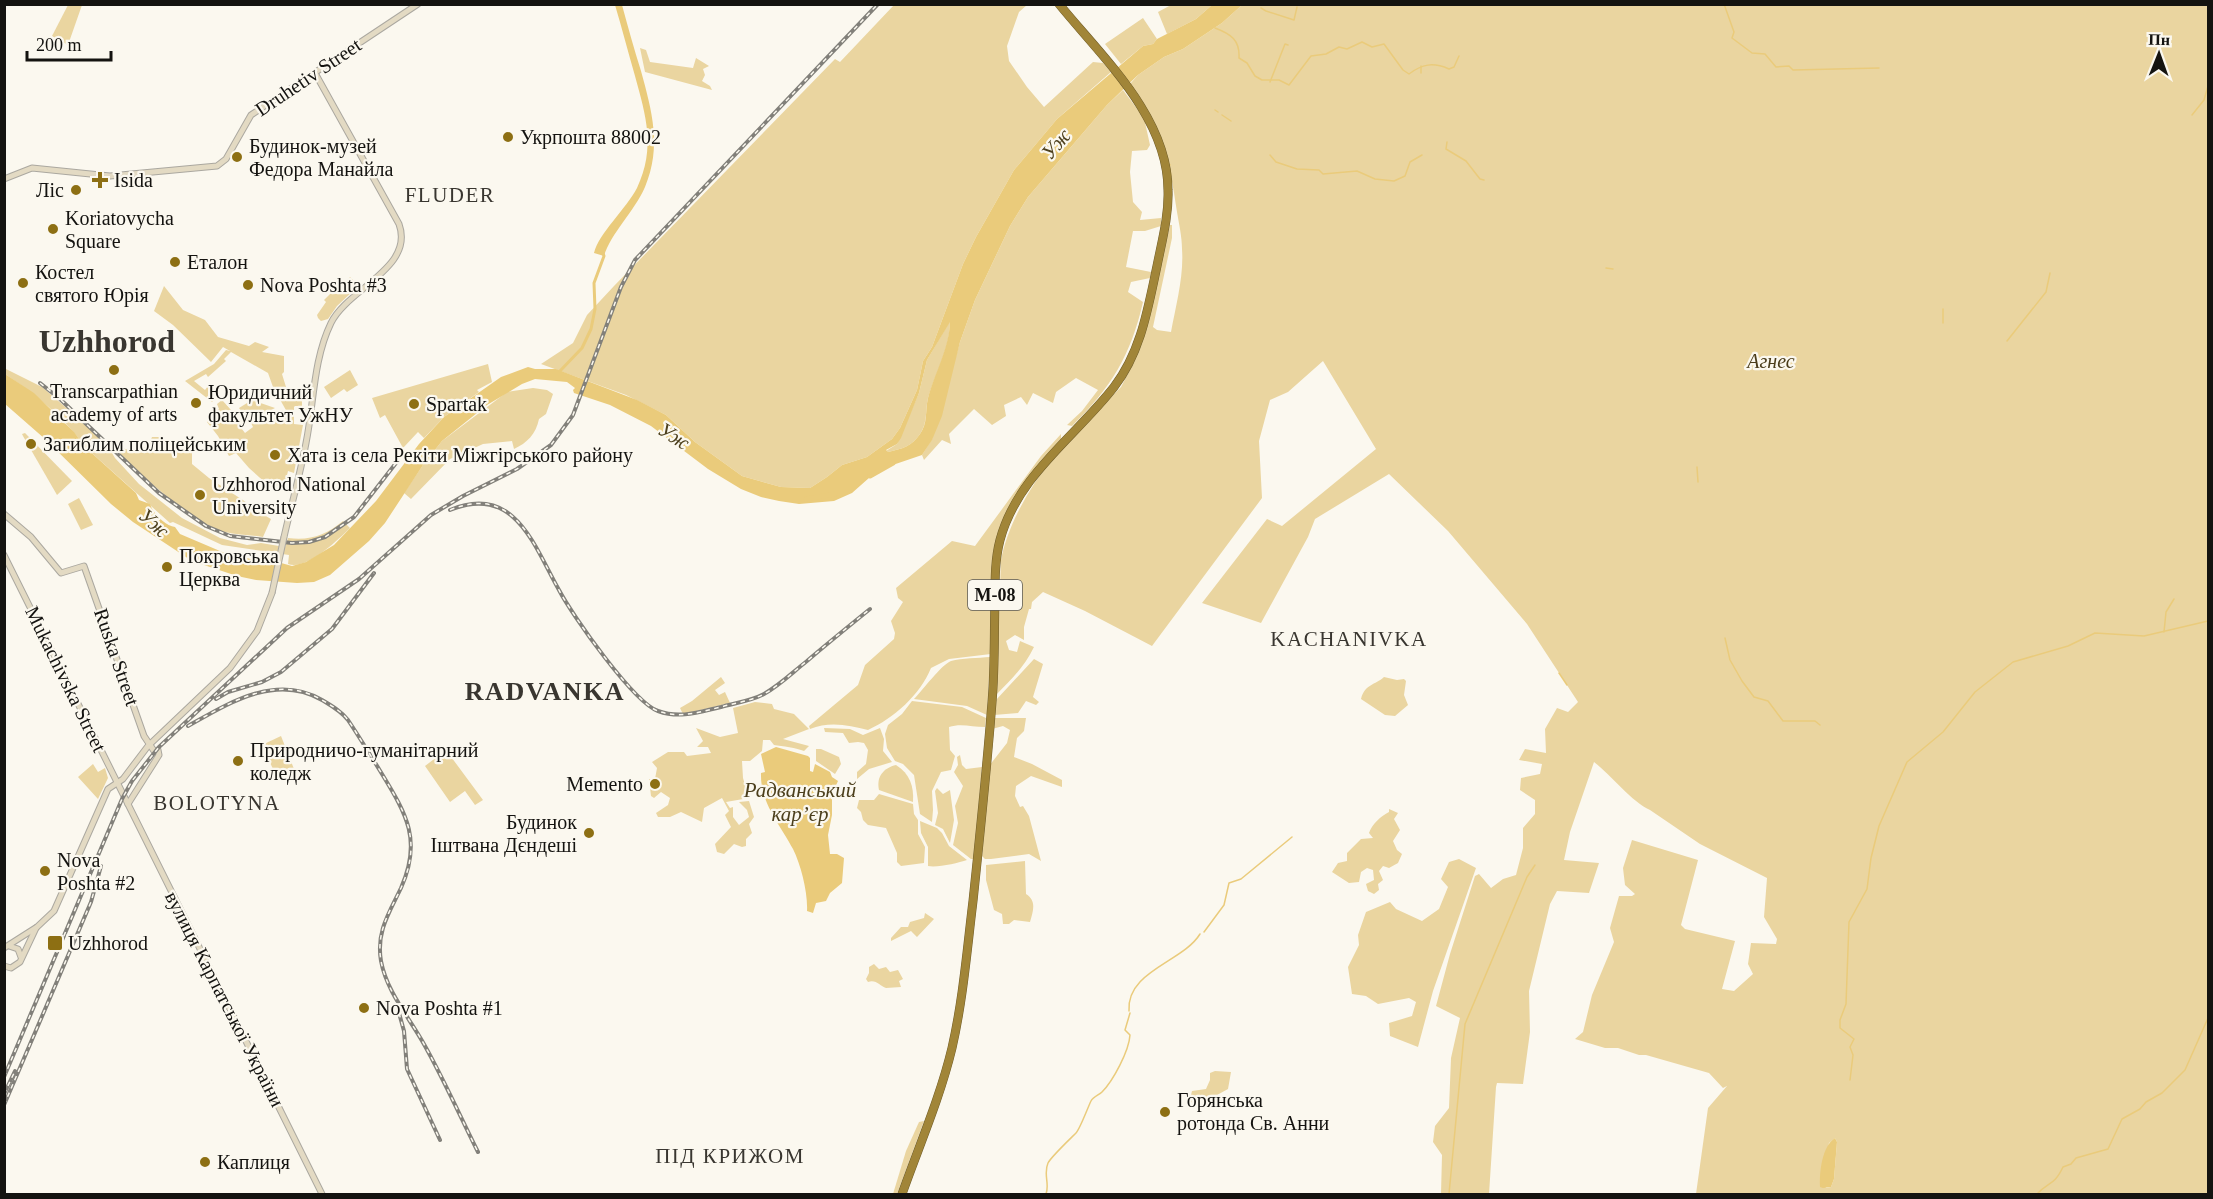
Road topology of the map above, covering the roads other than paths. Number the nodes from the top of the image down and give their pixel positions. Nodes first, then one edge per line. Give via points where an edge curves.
1 (418, 4) edge
2 (1059, 4) edge
3 (315, 73) junction
4 (4, 179) edge
5 (4, 514) edge
6 (4, 555) edge
7 (155, 750) junction
8 (117, 783) junction
9 (128, 804) junction
10 (37, 927) junction
11 (6, 947) edge
12 (21, 957) junction
13 (4, 966) edge
14 (322, 1194) edge
15 (902, 1194) edge

1 - 3 main road, Druhetiv Street
2 - 15 highway, М-08 via 1135,97 1151,124 1166,168 1168,205 1142,334 1133,356 1113,388 1032,479 1000,540 995,574 992,702 961,998 951,1051
3 - 4 main road, Druhetiv Street via 251,115 220,165 110,176 38,168
3 - 7 main road, bridge via 399,224 402,239 394,261 351,297 332,321 323,346 306,444 265,615 246,648
5 - 7 main road, Ruska Street via 31,537 61,573 84,566 144,736
6 - 8 main road, Mukachivska Street
7 - 8 main road
7 - 9 main road
8 - 9 main road, Mukachivska Street
8 - 10 main road via 108,789 100,804 56,908
9 - 14 main road, вулиця Карпатської України
10 - 11 main road
10 - 12 main road
11 - 12 main road via 18,949
12 - 13 main road via 14,967

